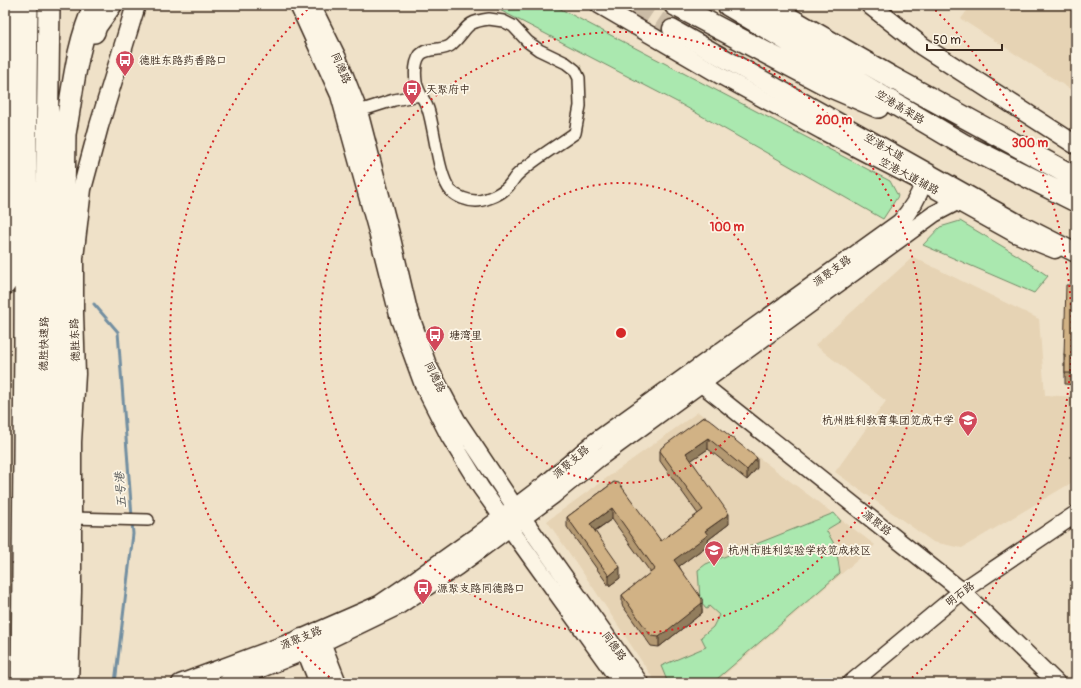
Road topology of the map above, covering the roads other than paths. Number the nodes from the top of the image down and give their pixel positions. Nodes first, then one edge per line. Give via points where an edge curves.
1 (8, 5) edge
2 (27, 5) edge
3 (49, 5) edge
4 (95, 5) edge
5 (111, 5) edge
6 (136, 5) edge
7 (298, 5) edge
8 (312, 5) edge
9 (599, 5) edge
10 (675, 5) edge
11 (728, 5) edge
12 (766, 5) edge
13 (791, 5) edge
14 (874, 8) edge
15 (672, 29) tunnel mouth
16 (891, 77) junction
17 (420, 95) junction
18 (359, 111) junction
19 (65, 134) junction
20 (964, 145) junction
21 (1076, 145) edge
22 (1076, 178) edge
23 (923, 183) junction
24 (1076, 200) edge
25 (957, 202) junction
26 (6, 218) edge
27 (1076, 253) edge
28 (1076, 258) edge
29 (5, 284) edge
30 (688, 374) junction
31 (702, 384) junction
32 (519, 513) junction
33 (1076, 514) edge
34 (72, 518) junction
35 (143, 520) dead end
36 (505, 523) junction
37 (962, 591) junction
38 (312, 641) junction
39 (22, 683) edge
40 (40, 683) edge
41 (57, 683) edge
42 (69, 683) edge
43 (180, 683) edge
44 (226, 683) edge
45 (319, 683) edge
46 (337, 683) edge
47 (621, 683) edge
48 (640, 683) edge
49 (851, 683) edge
50 (1057, 683) edge

1 - 26 highway
2 - 39 highway, 德胜快速路
3 - 40 highway, 德胜快速路
4 - 19 highway via 80,47
5 - 19 highway via 96,26
6 - 34 main road, 德胜东路 via 82,189 74,258 76,374 72,442
7 - 36 street, 同德路 via 339,95 399,319 423,386 480,488
8 - 18 street, 同德路 via 338,58
9 - 23 street, 空港大道辅路 via 721,76
10 - 20 highway via 829,86
11 - 20 highway, 空港高架路
12 - 16 highway, 空港高架路
13 - 16 highway
14 - 21 main road via 922,46
15 - 27 main road, 空港大道 via 1017,223
16 - 22 highway, 空港高架路
17 - 17 street via 415,68 420,56 425,51 448,47 468,26 477,20 489,19 513,26 539,50 575,70 579,78 580,106 575,133 520,173 504,191 476,201 462,199 451,191 442,173 428,107
17 - 18 street
18 - 32 street, 同德路 via 409,311 428,365 457,420
19 - 41 highway
20 - 24 highway, 空港高架路
23 - 25 street, 空港大道辅路
23 - 30 street, 源聚支路 via 912,208 900,222
25 - 28 street, 空港大道辅路 via 1015,234
25 - 31 street, 源聚支路 via 934,214
26 - 29 highway
30 - 31 street, 源聚路
30 - 32 street, 源聚支路 via 594,442 544,485
31 - 32 street, 源聚支路 via 598,459 554,495
31 - 37 street, 源聚路
32 - 36 street, 源聚支路
32 - 48 street, 同德路
33 - 37 street, 明石路
34 - 35 street
34 - 42 main road, 德胜东路
36 - 38 street, 源聚支路 via 457,567 397,607
36 - 47 street, 同德路
37 - 49 street, 明石路
37 - 50 street, 源聚路
38 - 43 street, 源聚支路
38 - 44 street, 源聚支路
38 - 45 main road
38 - 46 main road

